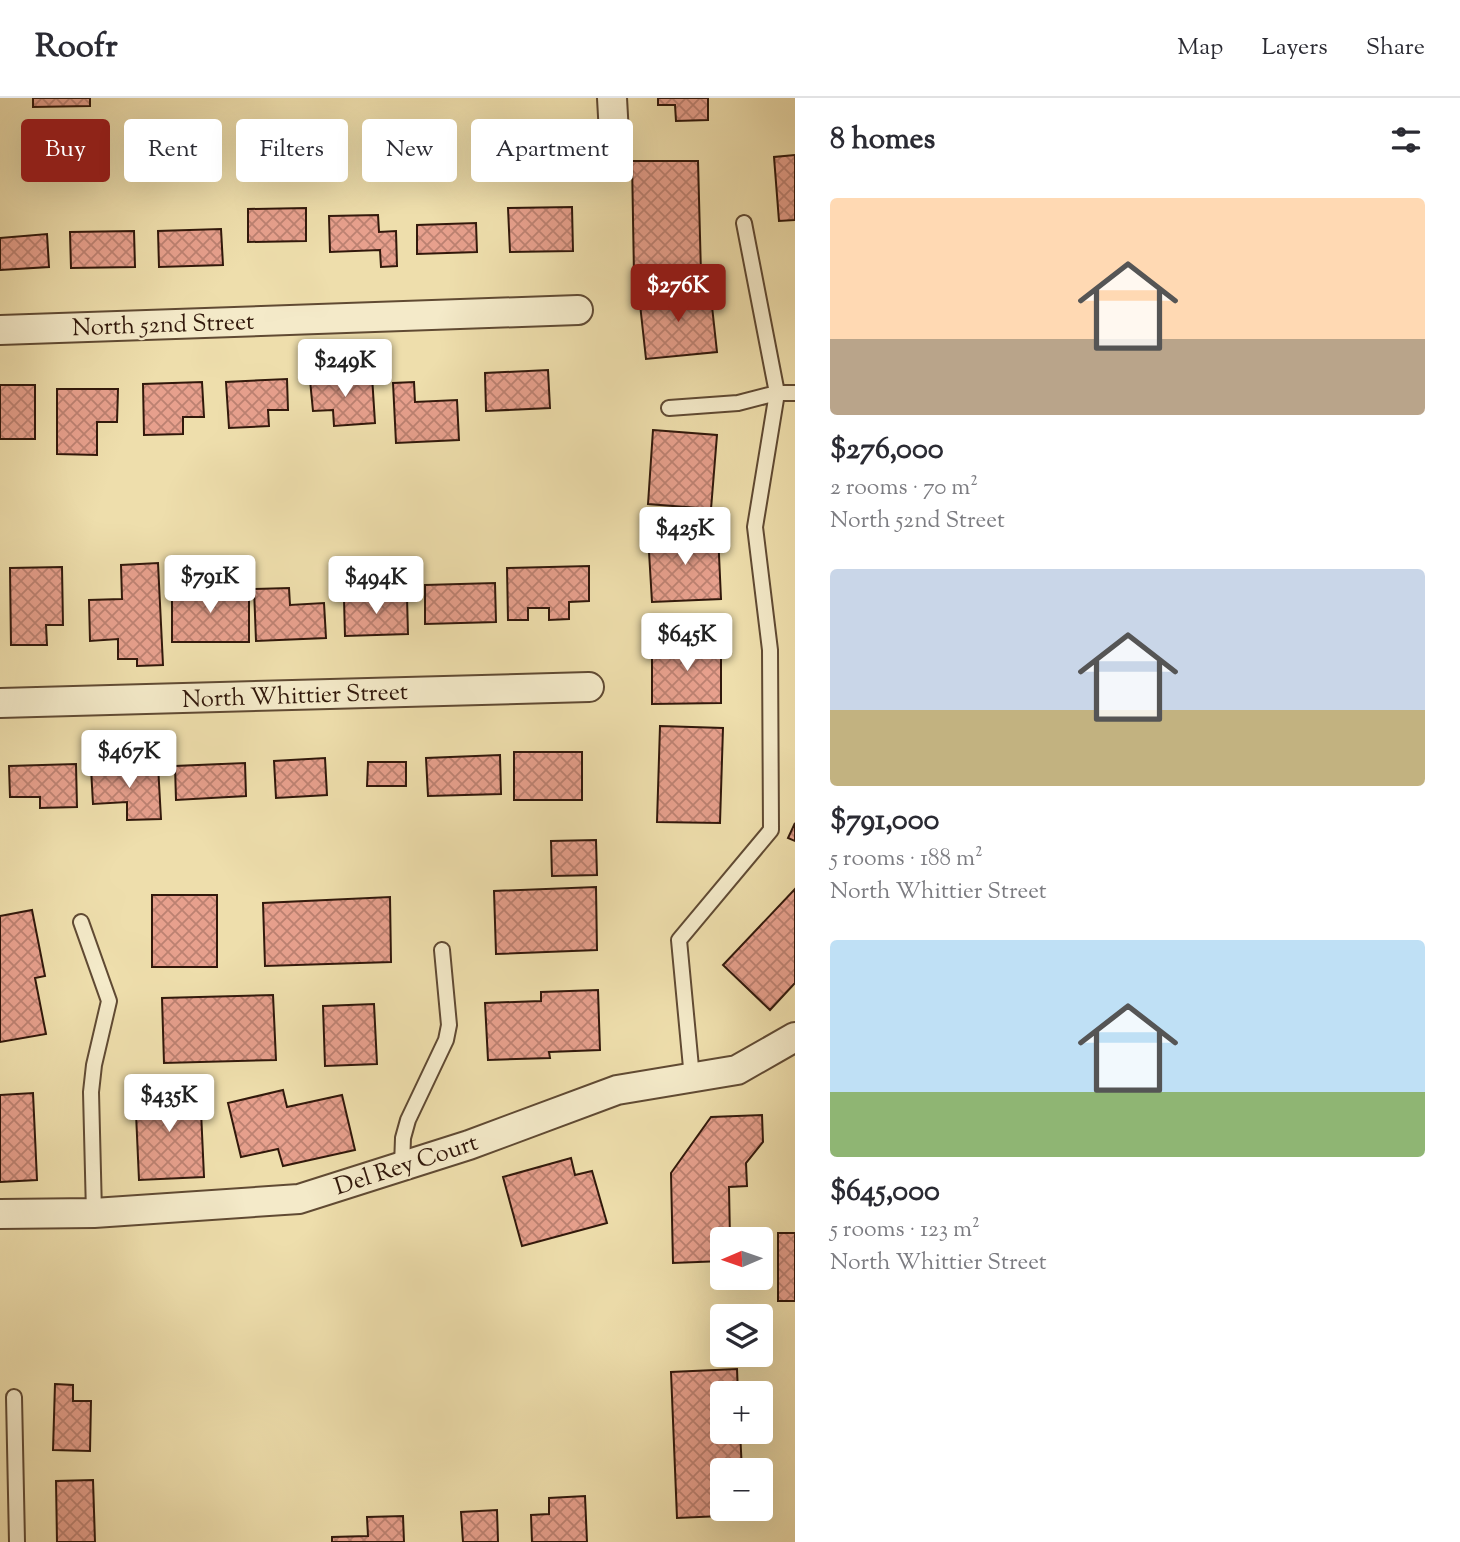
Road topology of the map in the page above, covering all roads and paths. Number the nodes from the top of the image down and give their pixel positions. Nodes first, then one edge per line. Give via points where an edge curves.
1 (612, 98) edge
2 (613, 119) edge
3 (744, 223) dead end
4 (578, 310) dead end
5 (0, 330) edge
6 (777, 393) junction
7 (795, 393) edge
8 (669, 408) dead end
9 (589, 687) dead end
10 (0, 703) edge
11 (81, 922) dead end
12 (442, 950) dead end
13 (795, 1037) edge
14 (692, 1078) junction
15 (402, 1166) junction
16 (94, 1213) junction
17 (0, 1214) edge
18 (14, 1397) dead end
19 (17, 1542) edge

1 - 2 street
3 - 6 lane
4 - 5 street, North 52nd Street
6 - 7 lane
6 - 8 lane via 738,403
6 - 14 lane via 755,527 769,650 771,830 679,940
9 - 10 street, North Whittier Street
11 - 16 lane via 109,1001 91,1092
12 - 15 lane via 449,1026 408,1120
13 - 14 street, Del Rey Court via 737,1070
14 - 15 street, Del Rey Court via 617,1090
15 - 16 street, Del Rey Court via 299,1199
16 - 17 street, Del Rey Court
18 - 19 lane

